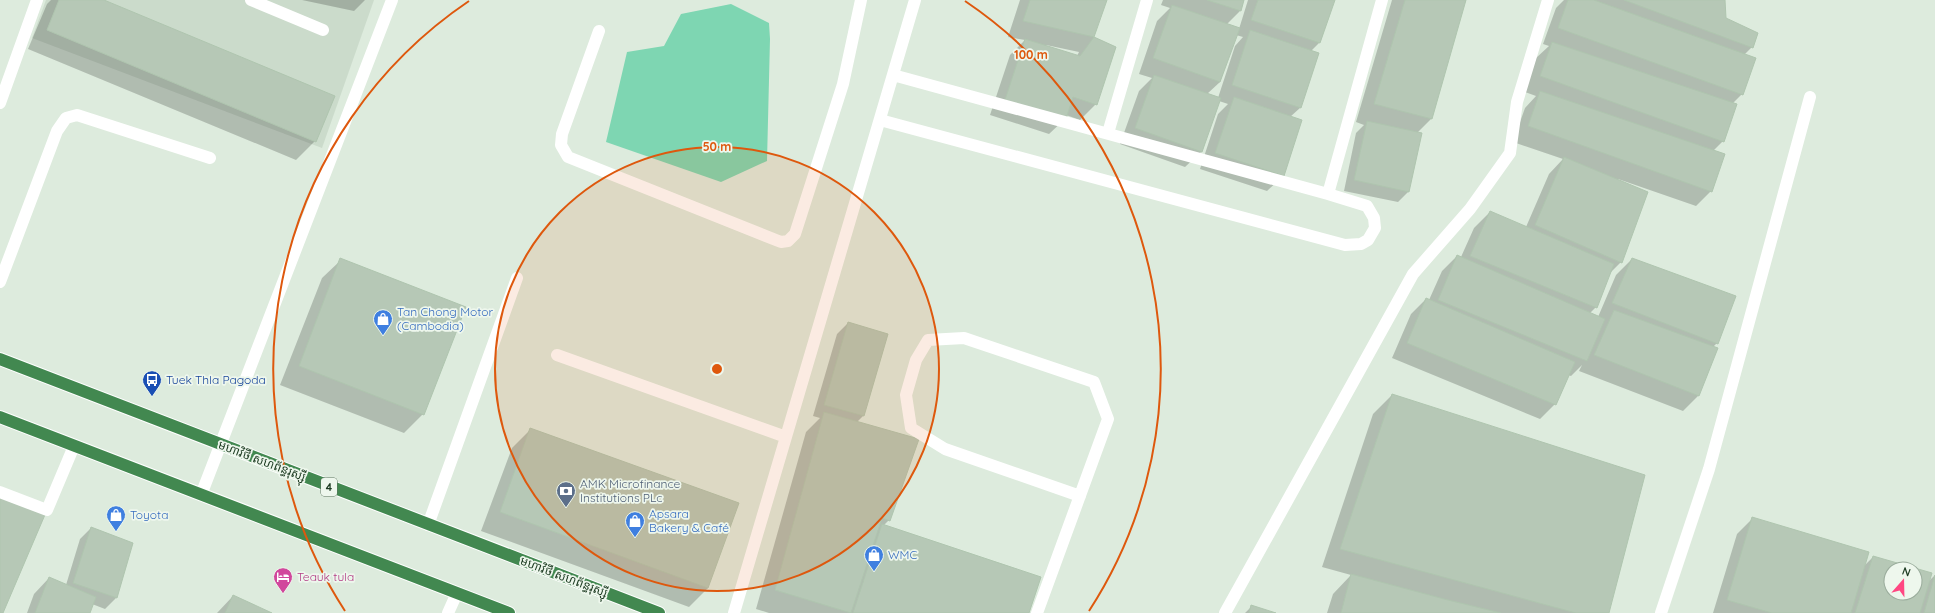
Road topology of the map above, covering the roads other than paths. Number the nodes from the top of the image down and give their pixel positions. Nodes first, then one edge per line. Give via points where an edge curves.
1 (37, 0) edge
2 (251, 0) edge
3 (392, 0) edge
4 (861, 0) edge
5 (915, 0) edge
6 (1147, 0) edge
7 (1382, 0) edge
8 (1548, 0) edge
9 (323, 30) dead end
10 (599, 32) dead end
11 (893, 75) junction
12 (1810, 97) dead end
13 (0, 103) edge
14 (880, 120) junction
15 (1108, 133) junction
16 (210, 158) dead end
17 (1328, 194) junction
18 (517, 278) dead end
19 (0, 282) edge
20 (558, 355) dead end
21 (0, 359) edge
22 (0, 417) edge
23 (786, 437) junction
24 (220, 445) junction
25 (74, 446) junction
26 (0, 492) edge
27 (201, 496) junction
28 (1080, 496) junction
29 (428, 525) junction
30 (457, 593) junction
31 (448, 613) edge
32 (509, 613) edge
33 (659, 613) edge
34 (734, 613) edge
35 (1037, 613) edge
36 (1225, 613) edge
37 (1662, 613) edge

1 - 13 street
2 - 9 street
3 - 24 street
4 - 10 street via 843,84 794,234 788,241 781,242 568,157 561,145 562,134
5 - 11 street
6 - 15 street
7 - 17 street
8 - 36 street via 1517,102 1510,153 1470,209 1413,274
11 - 14 street
11 - 15 street
12 - 37 street via 1709,468
14 - 17 street via 1345,245 1362,244 1368,240 1374,228 1374,218 1367,206
14 - 23 street
15 - 17 street
16 - 19 street via 77,115 66,118 57,131
18 - 29 street
20 - 23 street
21 - 24 highway, មហាវិថី សហព័ន្ធរុស្ស៊ី / 4
22 - 25 highway
23 - 34 street
24 - 27 street
24 - 29 highway, មហាវិថី សហព័ន្ធរុស្ស៊ី / 4
25 - 26 street via 47,510
25 - 27 highway
27 - 30 highway
28 - 28 street via 1108,419 1094,382 964,338 928,340 916,360 906,395 911,428 944,450
28 - 35 street
29 - 33 highway, មហាវិថី សហព័ន្ធរុស្ស៊ី / 4
30 - 31 street
30 - 32 highway

